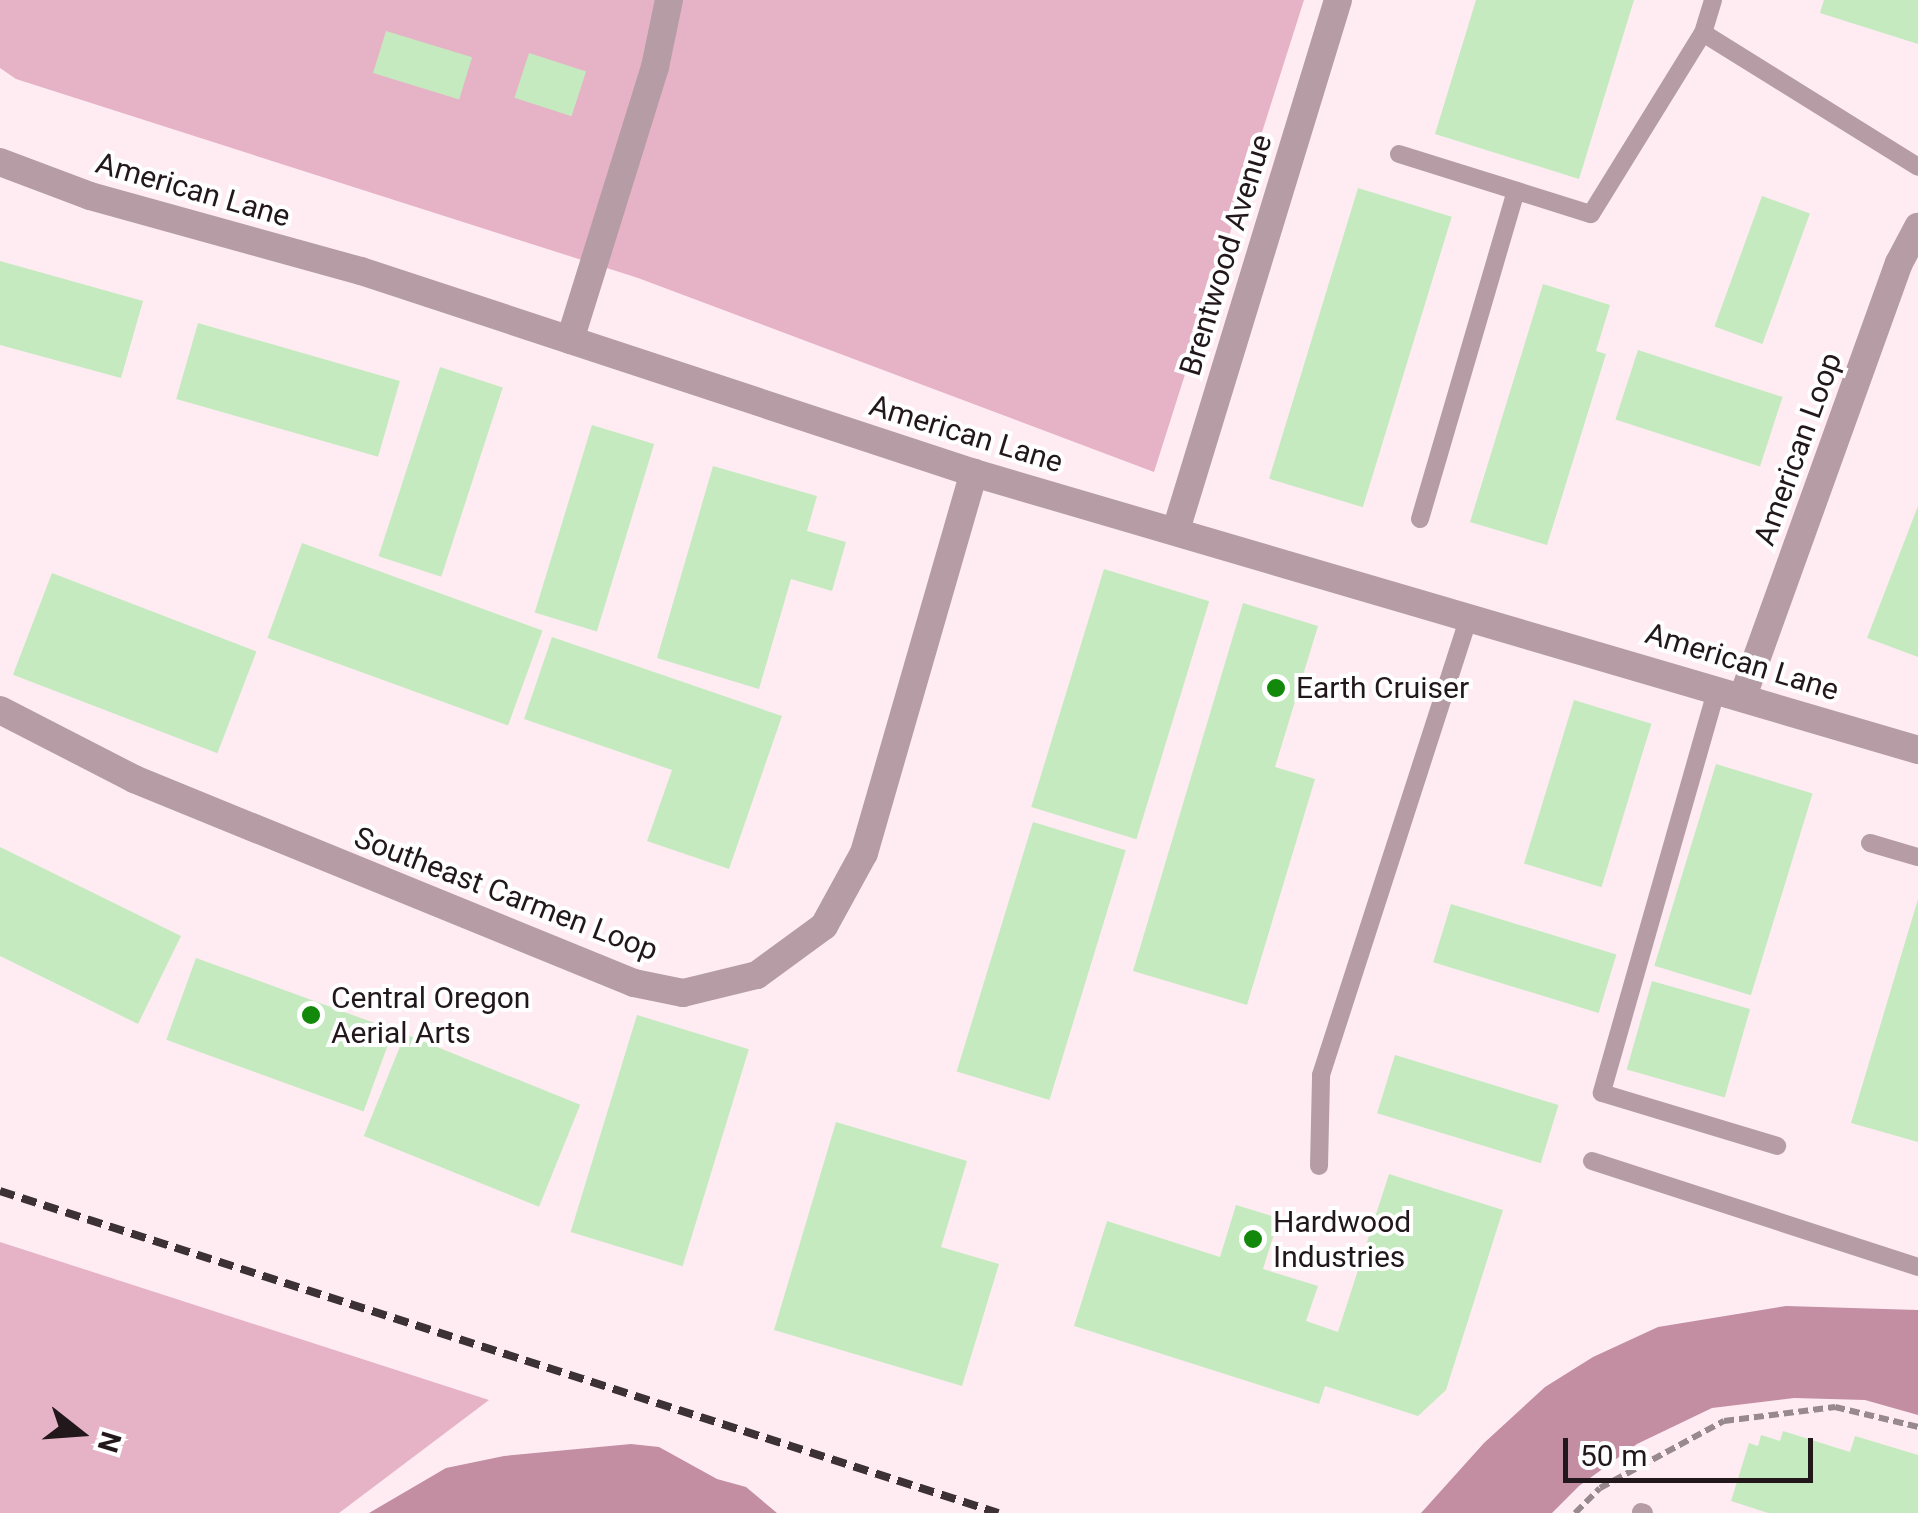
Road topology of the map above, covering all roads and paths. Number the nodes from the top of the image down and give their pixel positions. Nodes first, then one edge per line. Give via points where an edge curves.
1 (669, 0) edge
2 (1338, 0) edge
3 (1713, 0) edge
4 (1703, 33) junction
5 (1399, 154) dead end
6 (0, 162) edge
7 (1918, 167) edge
8 (1516, 191) junction
9 (1918, 227) edge
10 (570, 340) junction
11 (974, 473) junction
12 (1420, 520) dead end
13 (1176, 530) junction
14 (1469, 616) junction
15 (1730, 692) junction
16 (0, 710) edge
17 (1918, 750) edge
18 (1870, 843) dead end
19 (1918, 857) edge
20 (1777, 1146) dead end
21 (1592, 1161) dead end
22 (1318, 1166) dead end
23 (1918, 1267) edge
24 (1918, 1427) edge
25 (1575, 1513) edge

1 - 10 street via 656,67
2 - 13 street, Brentwood Avenue
3 - 4 lane
4 - 7 lane
4 - 8 lane via 1591,214
5 - 8 lane
6 - 10 street, American Lane via 90,196 362,271
8 - 12 lane
9 - 15 street, American Loop
10 - 11 street, American Lane
11 - 13 street, American Lane
11 - 16 street, Southeast Carmen Loop via 864,853 824,926 757,975 683,993 634,984 134,779
13 - 14 street, American Lane
14 - 15 street, American Lane
14 - 22 lane via 1321,1075
15 - 17 street, American Lane
15 - 20 lane via 1602,1093
18 - 19 lane
21 - 23 lane
24 - 25 path via 1834,1407 1724,1421 1600,1488

